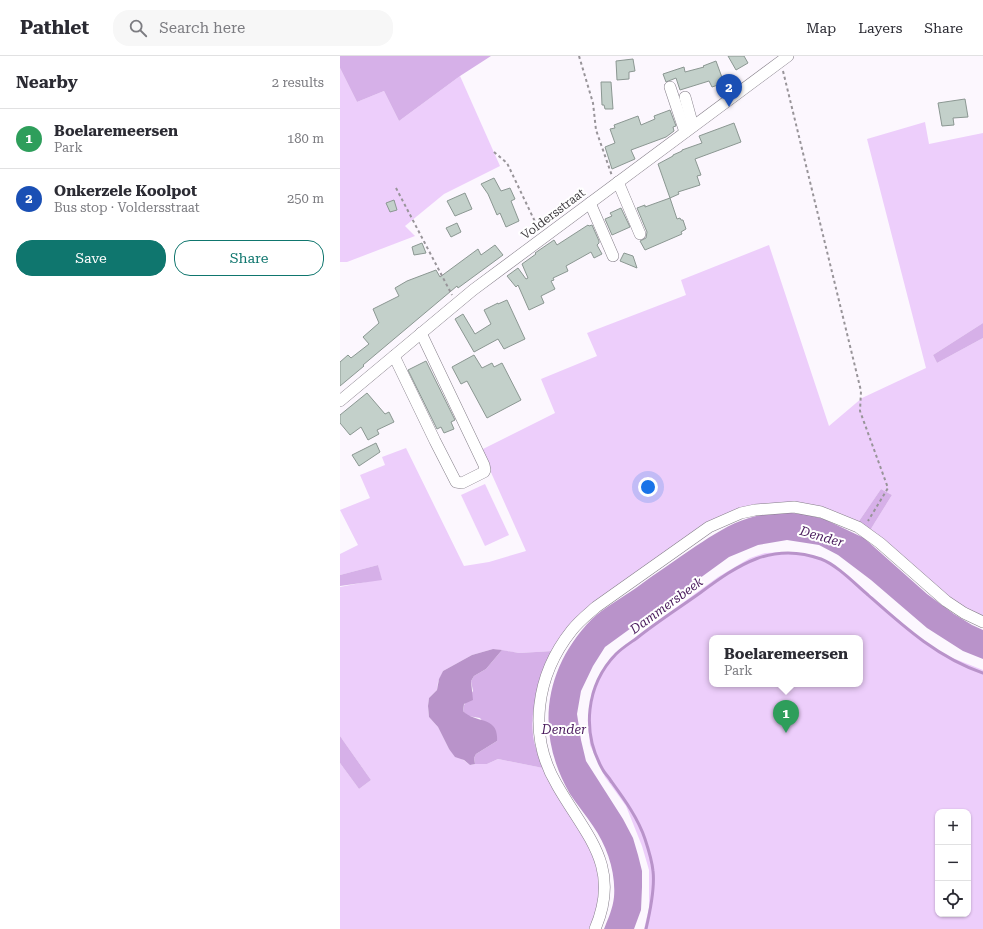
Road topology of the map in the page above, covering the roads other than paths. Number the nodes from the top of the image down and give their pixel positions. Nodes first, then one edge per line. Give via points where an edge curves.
1 (784, 59) edge
2 (670, 87) dead end
3 (685, 97) dead end
4 (689, 129) junction
5 (617, 183) junction
6 (587, 205) junction
7 (597, 232) dead end
8 (640, 234) dead end
9 (613, 256) dead end
10 (421, 333) junction
11 (394, 356) junction
12 (340, 401) edge
13 (983, 622) edge
14 (594, 929) edge

1 - 4 street, Voldersstraat
2 - 4 street
3 - 4 street
4 - 5 street, Voldersstraat
5 - 6 street, Voldersstraat
5 - 8 street
6 - 7 street
6 - 9 street
6 - 10 street, Voldersstraat via 473,290
10 - 11 street, Voldersstraat
10 - 11 street via 484,465 484,472 462,482 456,482
11 - 12 street, Voldersstraat
13 - 14 street via 946,601 862,530 834,516 794,507 740,513 709,527 596,607 580,621 558,649 542,691 538,711 542,750 548,769 599,854 605,885

